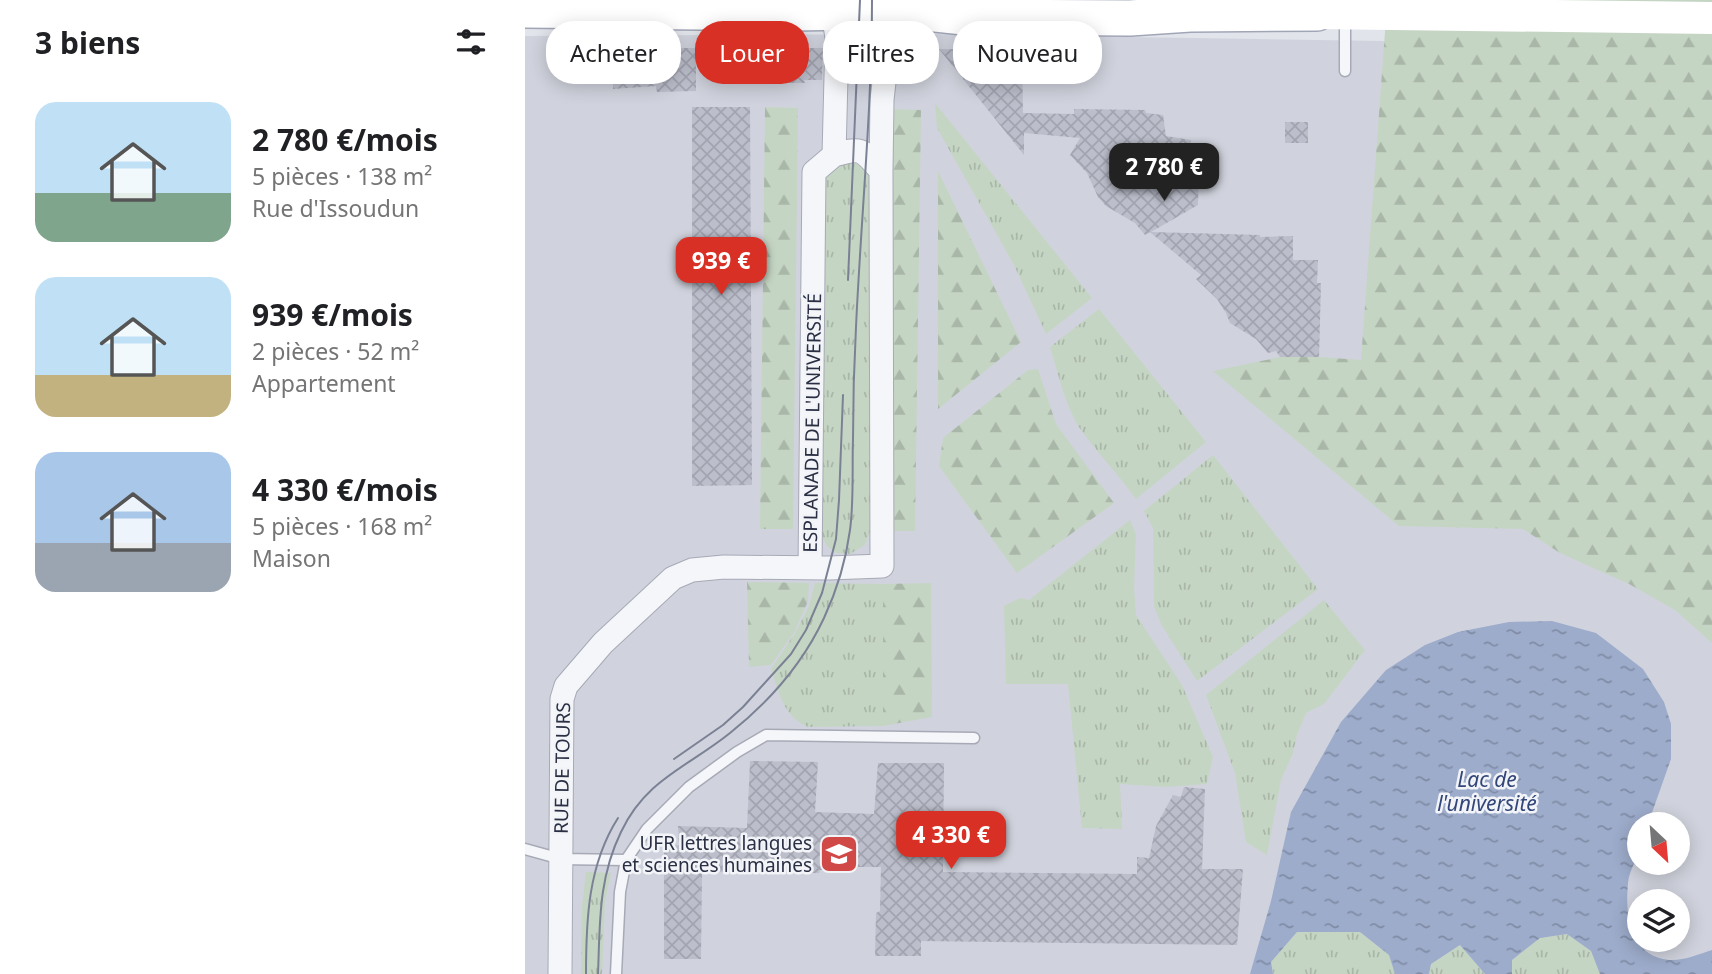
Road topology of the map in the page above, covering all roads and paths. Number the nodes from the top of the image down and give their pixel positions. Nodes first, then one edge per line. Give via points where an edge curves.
1 (917, 4) edge
2 (1327, 9) edge
3 (525, 10) edge
4 (833, 12) junction
5 (1712, 18) edge
6 (1345, 71) dead end
7 (834, 155) junction
8 (881, 171) junction
9 (810, 568) junction
10 (974, 738) dead end
11 (525, 849) edge
12 (561, 859) junction
13 (626, 860) junction
14 (559, 974) edge
15 (616, 974) edge

1 - 2 main road via 964,17 1130,18
1 - 4 main road
1 - 8 street, ESPLANADE DE L'UNIVERSITÉ via 890,37 882,100
2 - 5 street
2 - 6 lane
3 - 4 main road
4 - 7 street via 837,38
7 - 8 street via 855,149 867,154
7 - 9 street, ESPLANADE DE L'UNIVERSITÉ via 814,173
8 - 9 street, ESPLANADE DE L'UNIVERSITÉ via 882,566
9 - 12 street, RUE DE TOURS via 724,567 692,570 673,578 603,643 566,686 562,699
10 - 13 lane via 765,735 689,787 647,829
11 - 12 lane
12 - 13 lane
12 - 14 street, RUE DE TOURS
13 - 15 lane

